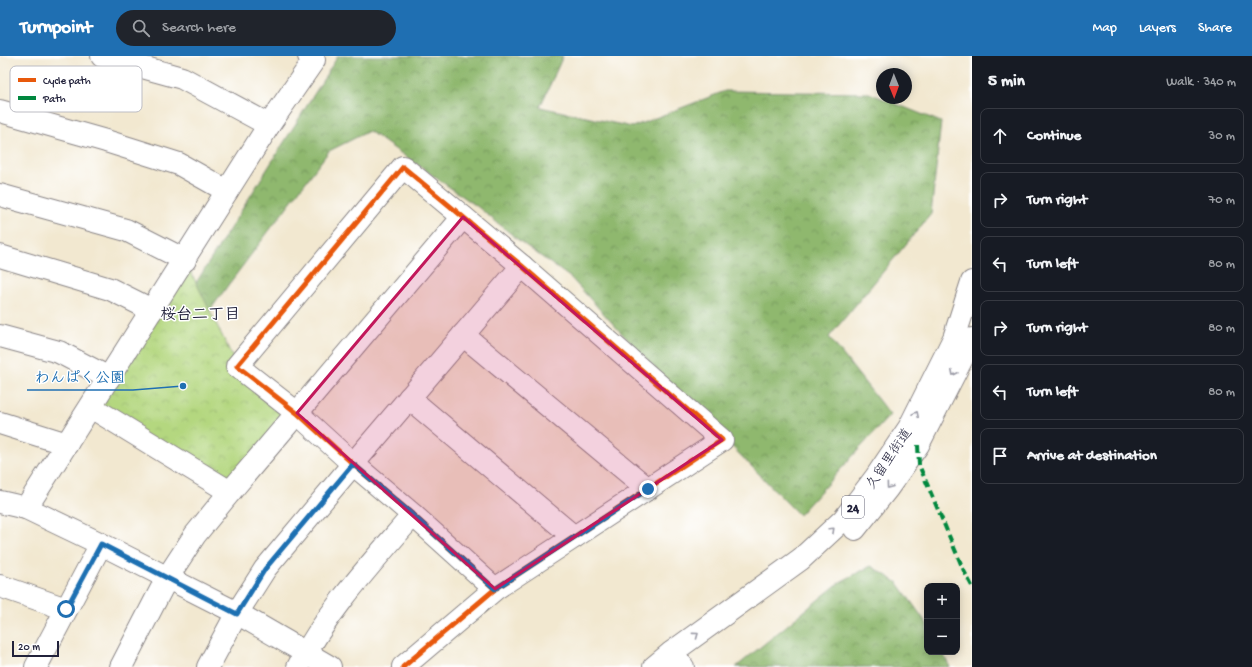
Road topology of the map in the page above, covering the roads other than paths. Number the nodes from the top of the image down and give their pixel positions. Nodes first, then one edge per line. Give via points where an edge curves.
1 (102, 56) edge
2 (309, 56) edge
3 (138, 66) edge
4 (142, 67) edge
5 (0, 111) edge
6 (269, 125) junction
7 (227, 191) junction
8 (0, 195) edge
9 (463, 217) junction
10 (0, 256) edge
11 (184, 260) junction
12 (522, 266) junction
13 (972, 282) edge
14 (152, 310) junction
15 (463, 335) junction
16 (0, 336) edge
17 (972, 339) edge
18 (109, 378) junction
19 (409, 398) junction
20 (91, 407) junction
21 (297, 413) junction
22 (0, 423) edge
23 (67, 444) junction
24 (353, 464) junction
25 (648, 489) junction
26 (230, 492) junction
27 (0, 502) edge
28 (26, 508) junction
29 (413, 515) junction
30 (574, 537) junction
31 (101, 544) junction
32 (167, 578) junction
33 (0, 586) edge
34 (495, 589) junction
35 (66, 609) junction
36 (237, 614) junction
37 (301, 660) edge
38 (678, 663) edge
39 (36, 667) edge
40 (121, 667) edge
41 (208, 667) edge
42 (330, 667) edge
43 (403, 667) edge
44 (654, 667) edge

1 - 3 street
2 - 6 street via 314,60
4 - 6 street via 182,78
5 - 7 street via 179,164
6 - 7 street
7 - 11 street
8 - 11 street via 126,230
9 - 12 street
9 - 21 street
9 - 21 street via 403,167 237,366
10 - 14 street via 110,289
11 - 14 street
12 - 15 street
12 - 25 street via 722,440
38 -> 13 street, 久留里街道 / 24 via 801,559 844,519 909,428 954,338
14 - 18 street
15 - 19 street
15 - 25 street
16 - 18 street via 59,352
17 -> 38 street, 久留里街道 / 24 via 918,445 853,532 809,569
18 - 20 street
19 - 24 street
19 - 30 street
20 - 23 street
20 - 26 street
21 - 24 street
21 - 26 street
22 - 23 street
23 - 28 street
24 - 29 street
24 - 36 street via 265,569
25 - 30 street
26 - 32 street via 195,535
27 - 28 street
28 - 31 street
29 - 34 street
29 - 37 street via 337,606
30 - 34 street
31 - 32 street
31 - 35 street
32 - 36 street
32 - 40 street
33 - 35 street
34 - 43 street
35 - 39 street
36 - 37 street
36 - 41 street
37 - 42 street
38 - 44 street, 久留里街道 / 24

